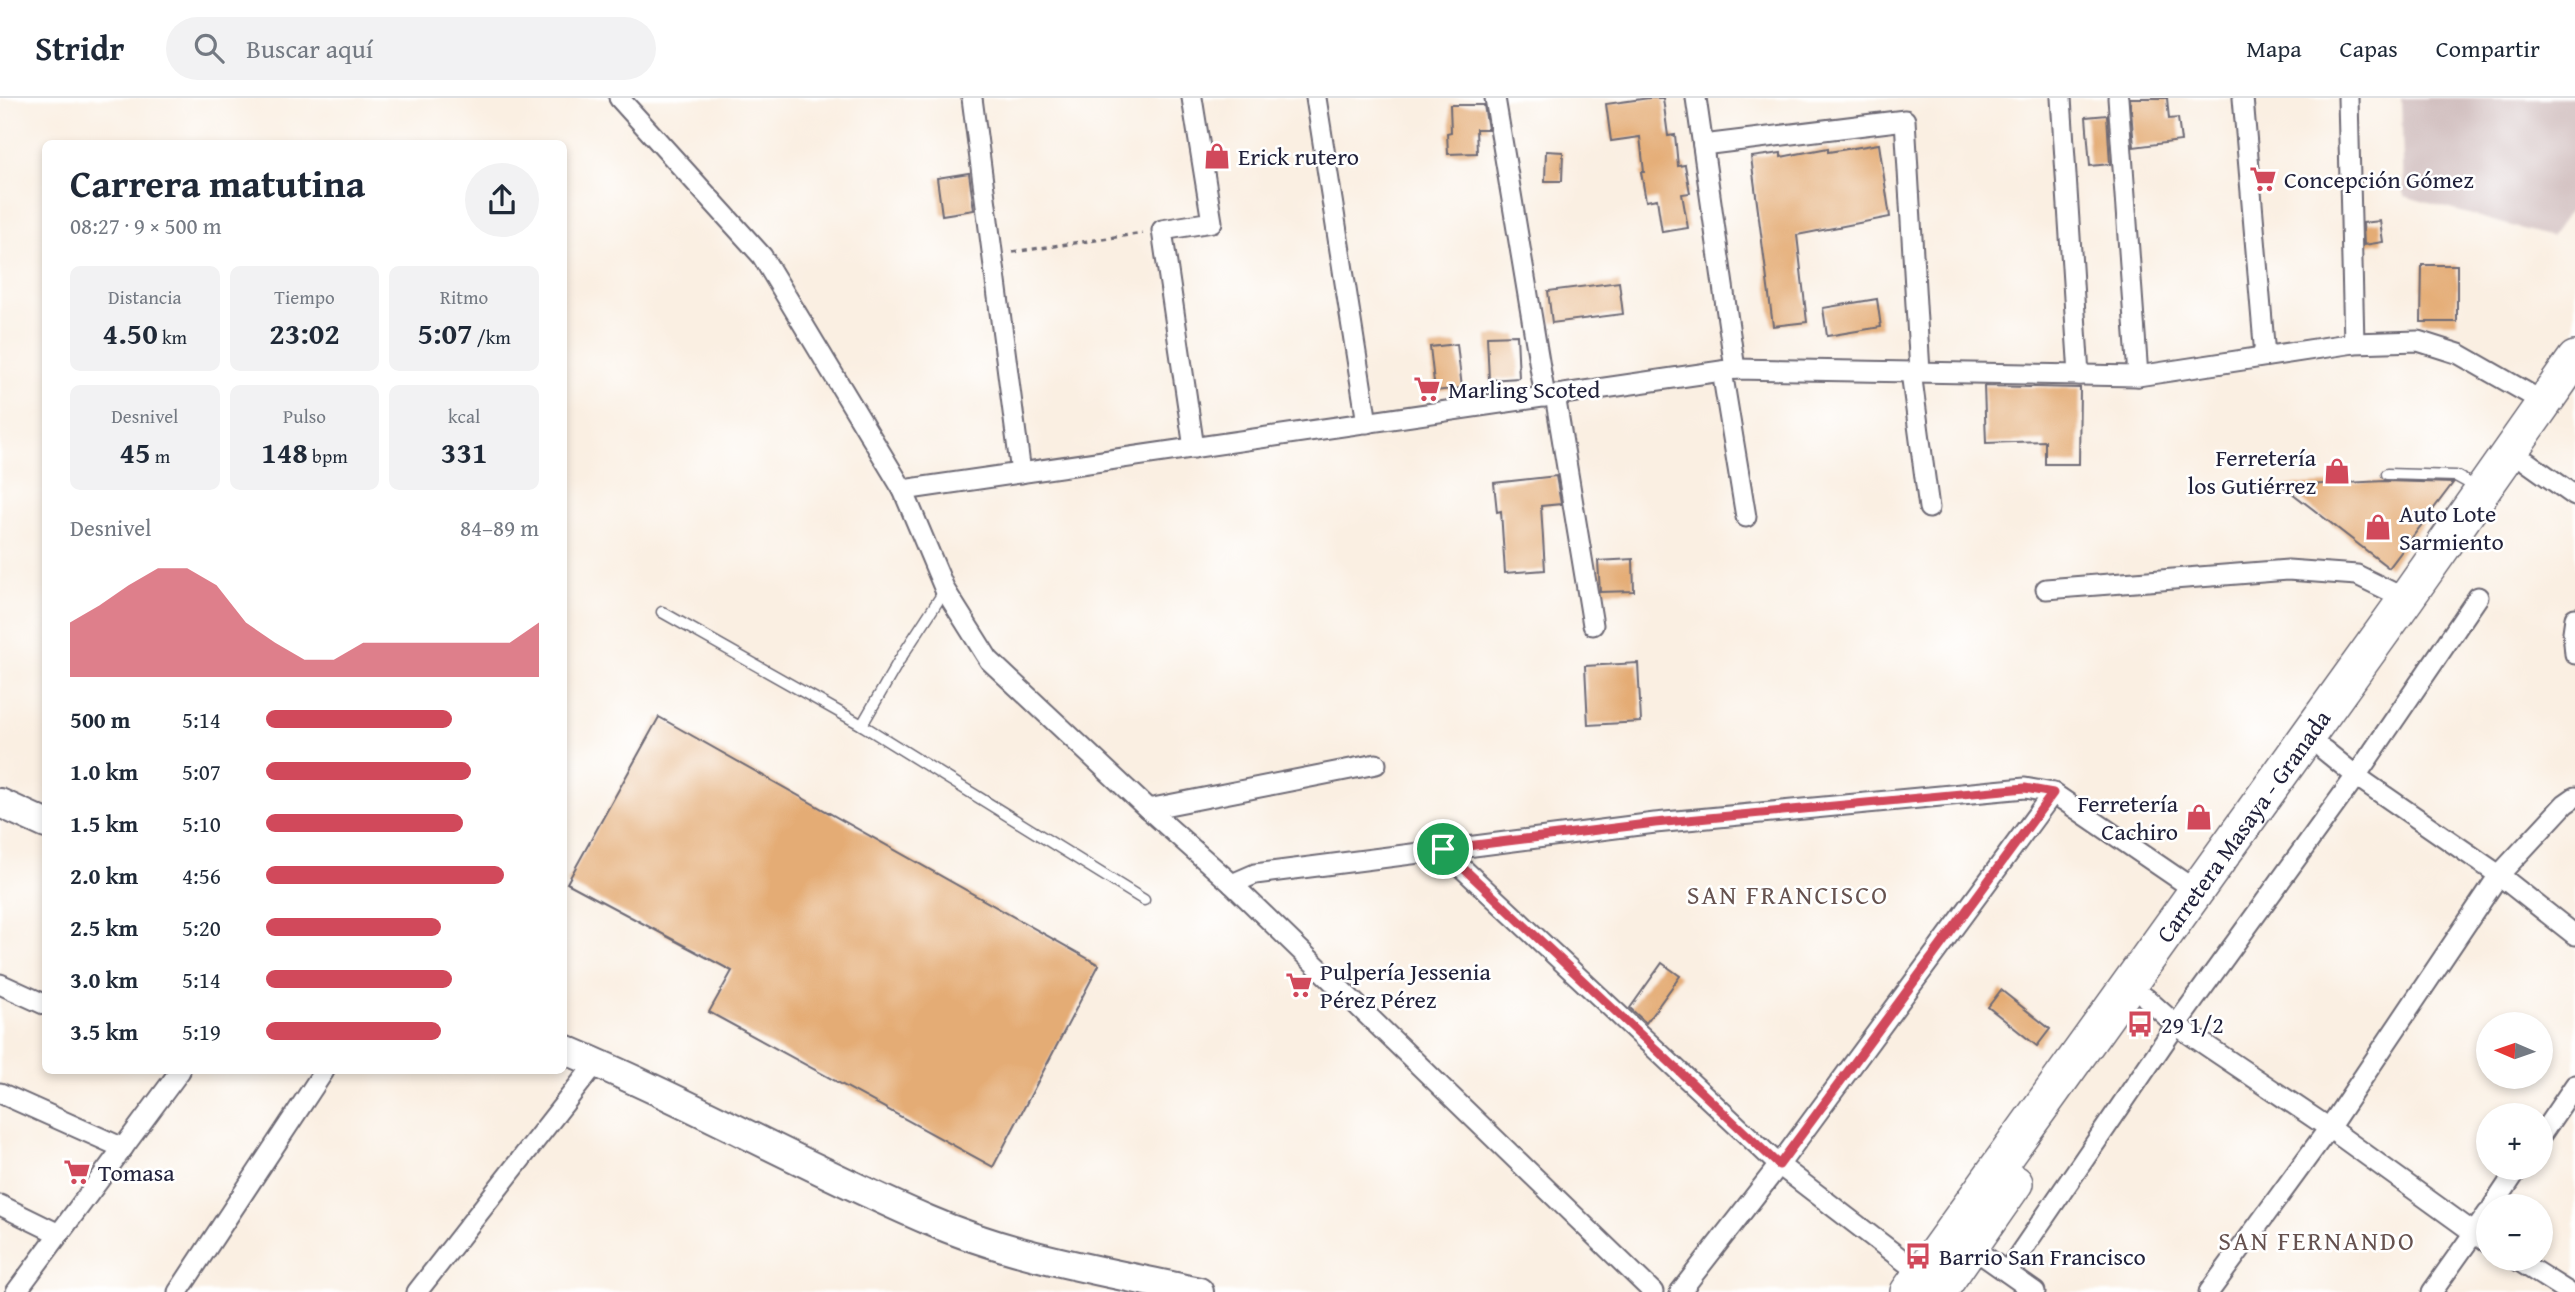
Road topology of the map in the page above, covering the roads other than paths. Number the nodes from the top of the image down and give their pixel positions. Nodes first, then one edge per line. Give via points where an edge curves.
1 (619, 98) edge
2 (972, 98) edge
3 (1192, 98) edge
4 (1316, 98) edge
5 (1495, 98) edge
6 (1696, 98) edge
7 (2061, 98) edge
8 (2119, 98) edge
9 (2243, 98) edge
10 (2348, 98) edge
11 (1703, 145) junction
12 (2354, 343) junction
13 (2265, 356) junction
14 (2575, 359) edge
15 (1729, 370) junction
16 (1915, 372) junction
17 (2079, 375) junction
18 (2138, 376) junction
19 (1550, 396) junction
20 (2560, 398) edge
21 (1367, 423) junction
22 (1194, 448) junction
23 (2527, 462) junction
24 (1021, 473) junction
25 (2387, 474) dead end
26 (903, 490) junction
27 (2483, 490) junction
28 (2575, 496) edge
29 (1929, 508) dead end
30 (1746, 517) dead end
31 (2046, 589) dead end
32 (945, 590) junction
33 (2478, 597) dead end
34 (2406, 599) junction
35 (662, 612) dead end
36 (2575, 618) edge
37 (1593, 625) dead end
38 (2575, 654) edge
39 (862, 725) junction
40 (2324, 750) junction
41 (1376, 764) dead end
42 (2356, 776) junction
43 (2053, 793) junction
44 (2575, 797) edge
45 (0, 803) edge
46 (1148, 809) junction
47 (42, 822) edge
48 (1443, 849) junction
49 (2499, 875) junction
50 (1232, 884) junction
51 (2195, 890) junction
52 (1144, 900) dead end
53 (2575, 935) edge
54 (0, 984) edge
55 (2146, 998) junction
56 (42, 1002) edge
57 (2176, 1025) junction
58 (567, 1050) edge
59 (596, 1063) junction
60 (178, 1074) edge
61 (322, 1074) edge
62 (2575, 1085) edge
63 (0, 1093) edge
64 (2553, 1117) edge
65 (2329, 1128) junction
66 (123, 1148) junction
67 (1779, 1165) junction
68 (0, 1205) edge
69 (59, 1234) junction
70 (2476, 1234) edge
71 (2476, 1244) edge
72 (1971, 1248) junction
73 (2535, 1271) edge
74 (2007, 1272) junction
75 (1922, 1286) edge
76 (16, 1292) edge
77 (178, 1292) edge
78 (417, 1292) edge
79 (1199, 1292) edge
80 (1653, 1292) edge
81 (1680, 1292) edge
82 (2035, 1292) edge
83 (2209, 1292) edge
84 (2432, 1292) edge
85 (2568, 1292) edge

1 - 26 street via 762,256
2 - 24 street
3 - 22 street via 1212,222 1162,230
4 - 21 street
5 - 19 street
6 - 11 street
7 - 17 street
8 - 18 street
9 - 13 street
10 - 12 street
11 - 15 street
11 - 16 street via 1905,120
12 - 13 street
12 - 20 street via 2418,341
13 - 18 street
14 - 20 highway, Carretera Masaya - Granada
15 - 16 street
15 - 19 street
15 - 30 street
16 - 17 street
16 - 29 street
17 - 18 street
19 - 21 street
19 - 37 street
20 - 23 highway, Carretera Masaya - Granada
20 - 27 highway, Carretera Masaya - Granada
21 - 22 street
22 - 24 street
23 - 28 street
23 - 40 highway, Carretera Masaya - Granada
24 - 26 street
25 - 27 lane via 2456,476
26 - 32 street
27 - 34 highway, Carretera Masaya - Granada
31 - 34 street via 2288,570 2357,575
32 - 39 lane
32 - 46 street via 989,660
33 - 42 street
34 - 51 highway, Carretera Masaya - Granada
35 - 39 lane
36 - 38 street
39 - 52 lane
40 - 42 street
40 - 55 highway, Carretera Masaya - Granada
41 - 46 street
42 - 49 street
42 - 57 street
43 - 48 street via 2025,788 1655,823
43 - 51 street
43 - 67 street
44 - 49 street
45 - 47 street
46 - 50 street
48 - 50 street via 1255,874
48 - 67 street
49 - 53 street
49 - 65 street
50 - 80 street
51 - 75 highway, Carretera Masaya - Granada
54 - 56 street
55 - 57 street
55 - 72 highway, Carretera Masaya - Granada
57 - 65 street
57 - 74 street
58 - 59 street
59 - 78 street
59 - 79 street via 929,1221 1006,1247
60 - 66 street
61 - 77 street
62 - 64 street
63 - 66 street
65 - 70 street
65 - 83 street
66 - 69 street
67 - 75 street
67 - 81 street
68 - 69 street
69 - 76 street
71 - 84 street
72 - 74 street
72 - 75 highway, Carretera Masaya - Granada
73 - 85 street
74 - 82 street

